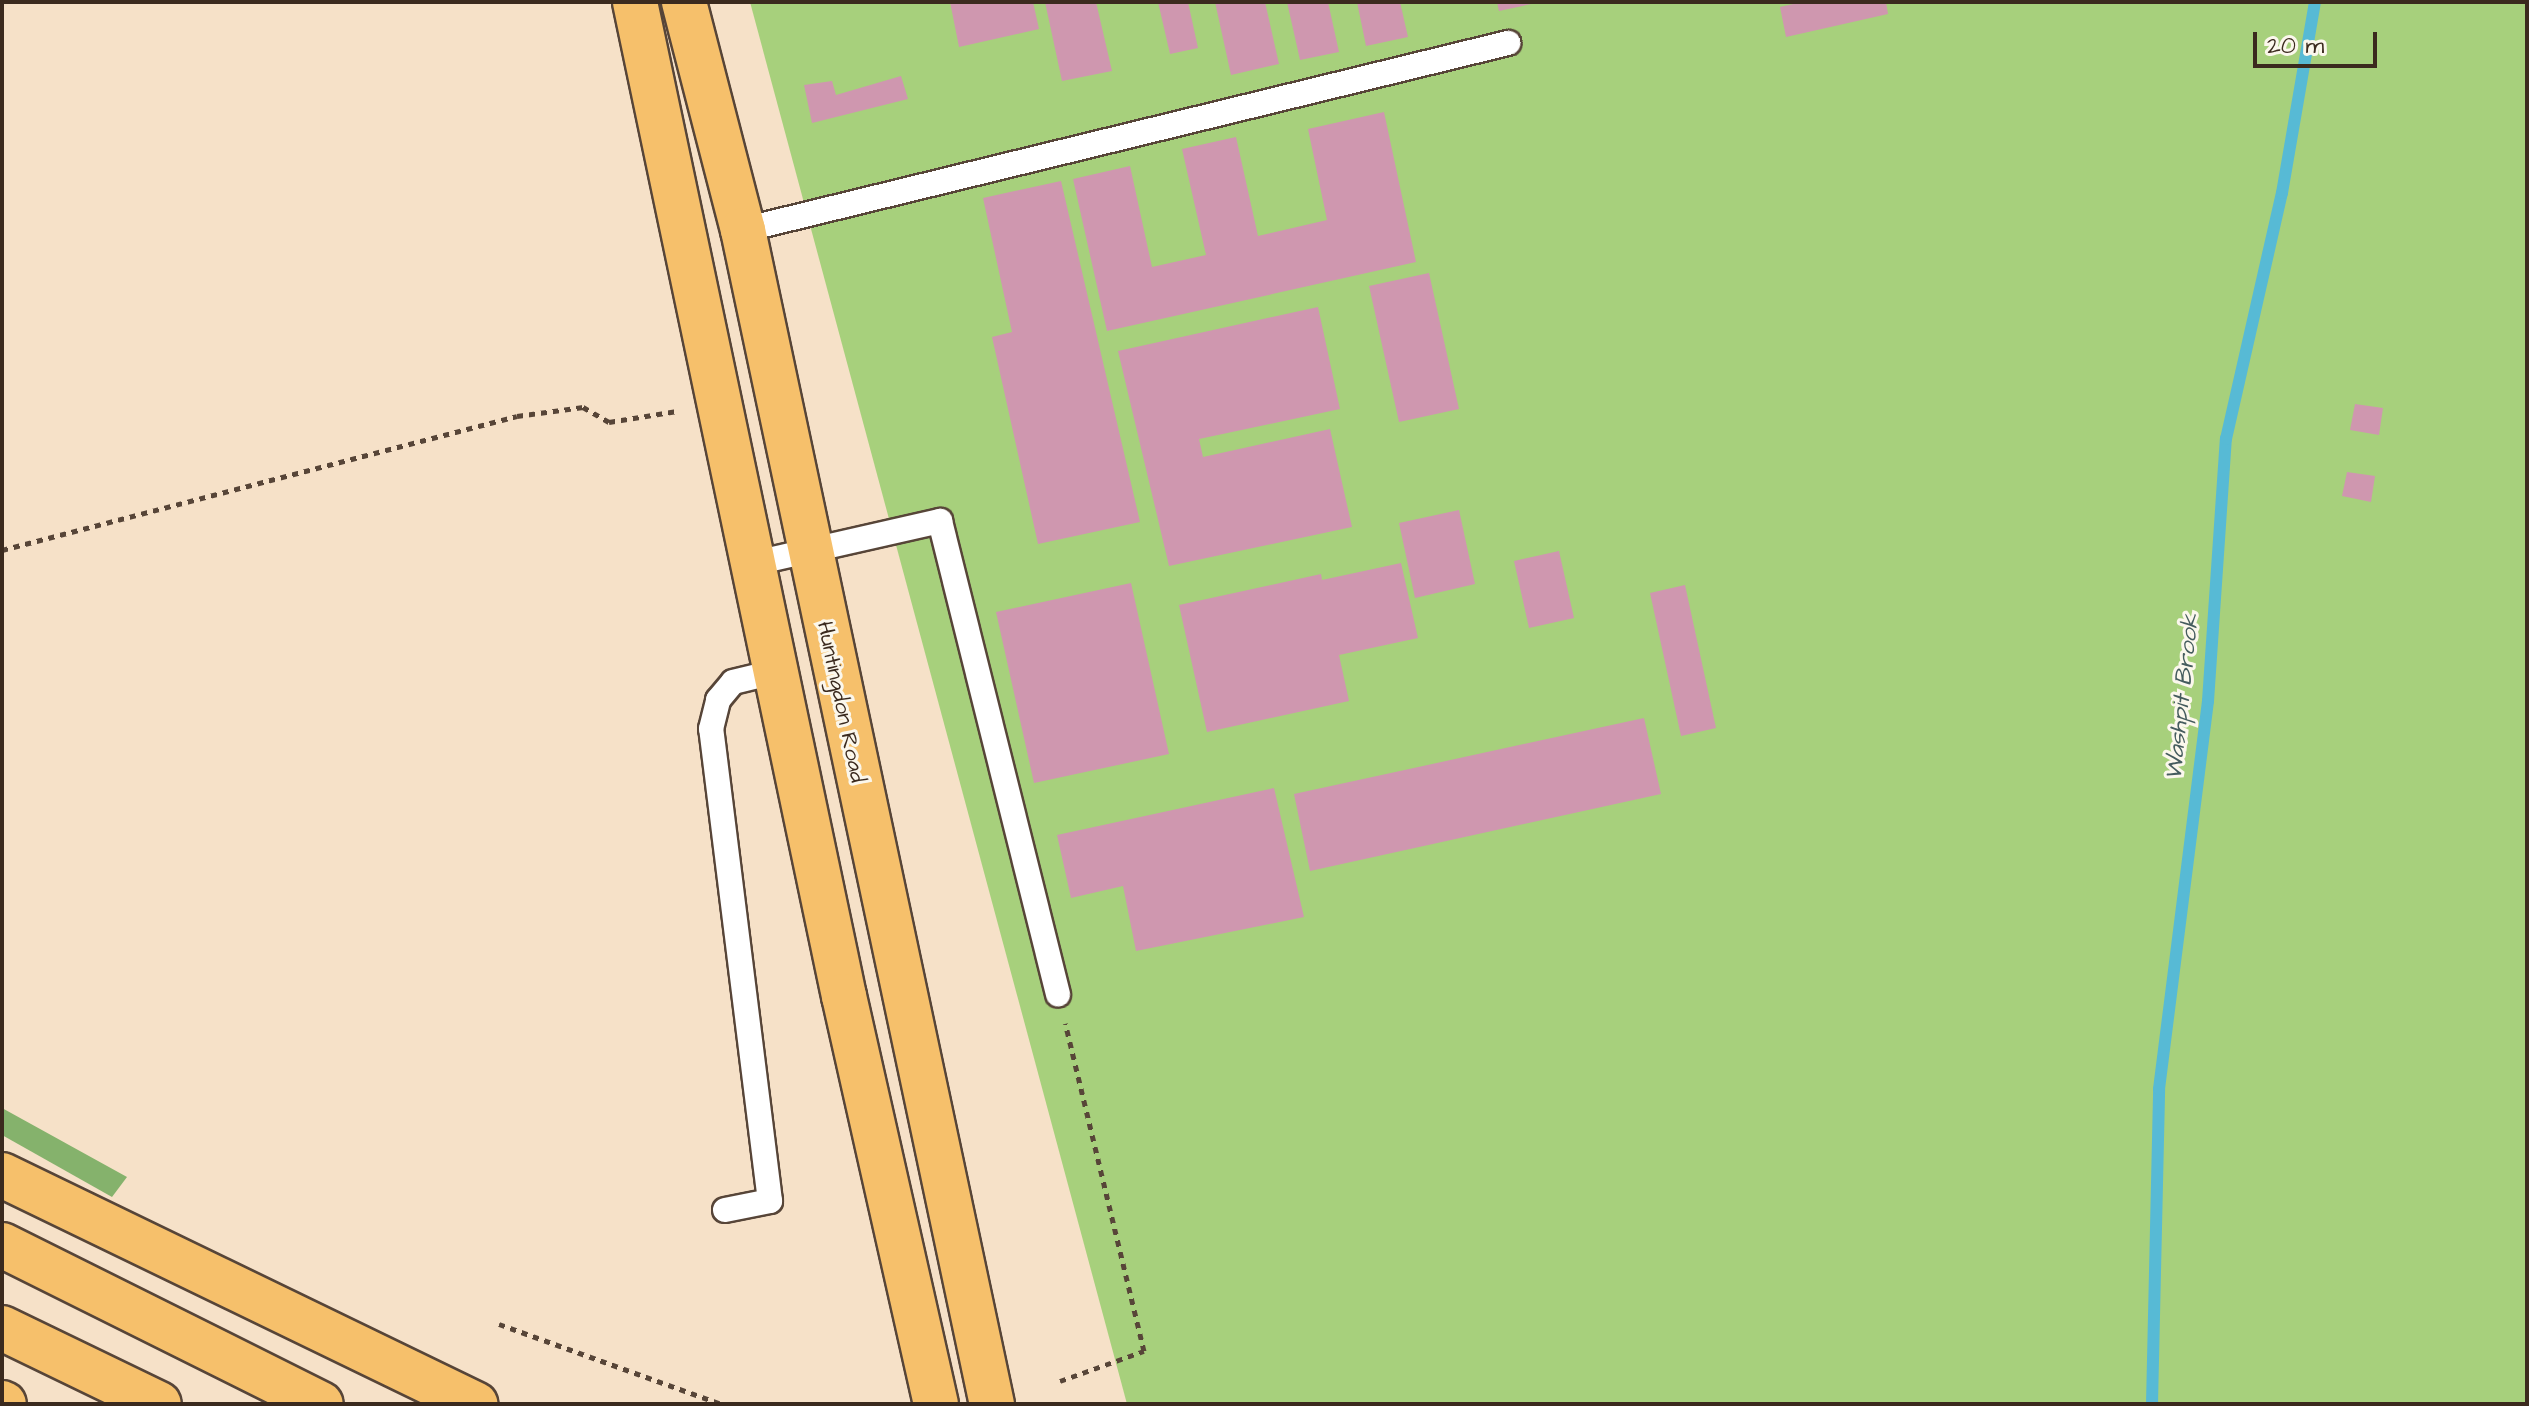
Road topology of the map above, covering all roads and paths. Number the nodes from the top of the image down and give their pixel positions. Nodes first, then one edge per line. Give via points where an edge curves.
1 (635, 2) edge
2 (684, 2) edge
3 (1508, 43) dead end
4 (743, 230) junction
5 (684, 246) junction
6 (719, 393) junction
7 (2, 550) edge
8 (808, 550) junction
9 (755, 563) junction
10 (778, 671) junction
11 (1058, 995) joint
12 (2, 1175) edge
13 (725, 1210) dead end
14 (2, 1245) edge
15 (499, 1324) dead end
16 (2, 1328) edge
17 (1060, 1381) dead end
18 (159, 1404) edge
19 (321, 1404) edge
20 (475, 1404) edge
21 (721, 1404) edge
22 (936, 1404) edge
23 (992, 1404) edge

1 - 5 main road
2 - 4 main road, Huntingdon Road
3 - 4 lane
4 - 5 main road
4 - 8 main road, Huntingdon Road
5 - 6 main road
6 - 7 path via 673,413 609,422 583,407 517,416
6 - 9 main road
8 - 9 lane
8 - 11 lane via 940,521
8 - 23 main road, Huntingdon Road
9 - 10 main road
10 - 13 lane via 733,682 718,700 711,729 770,1201
10 - 22 main road
11 - 17 path via 1144,1351
12 - 20 main road
14 - 19 main road
15 - 21 path
16 - 18 main road

